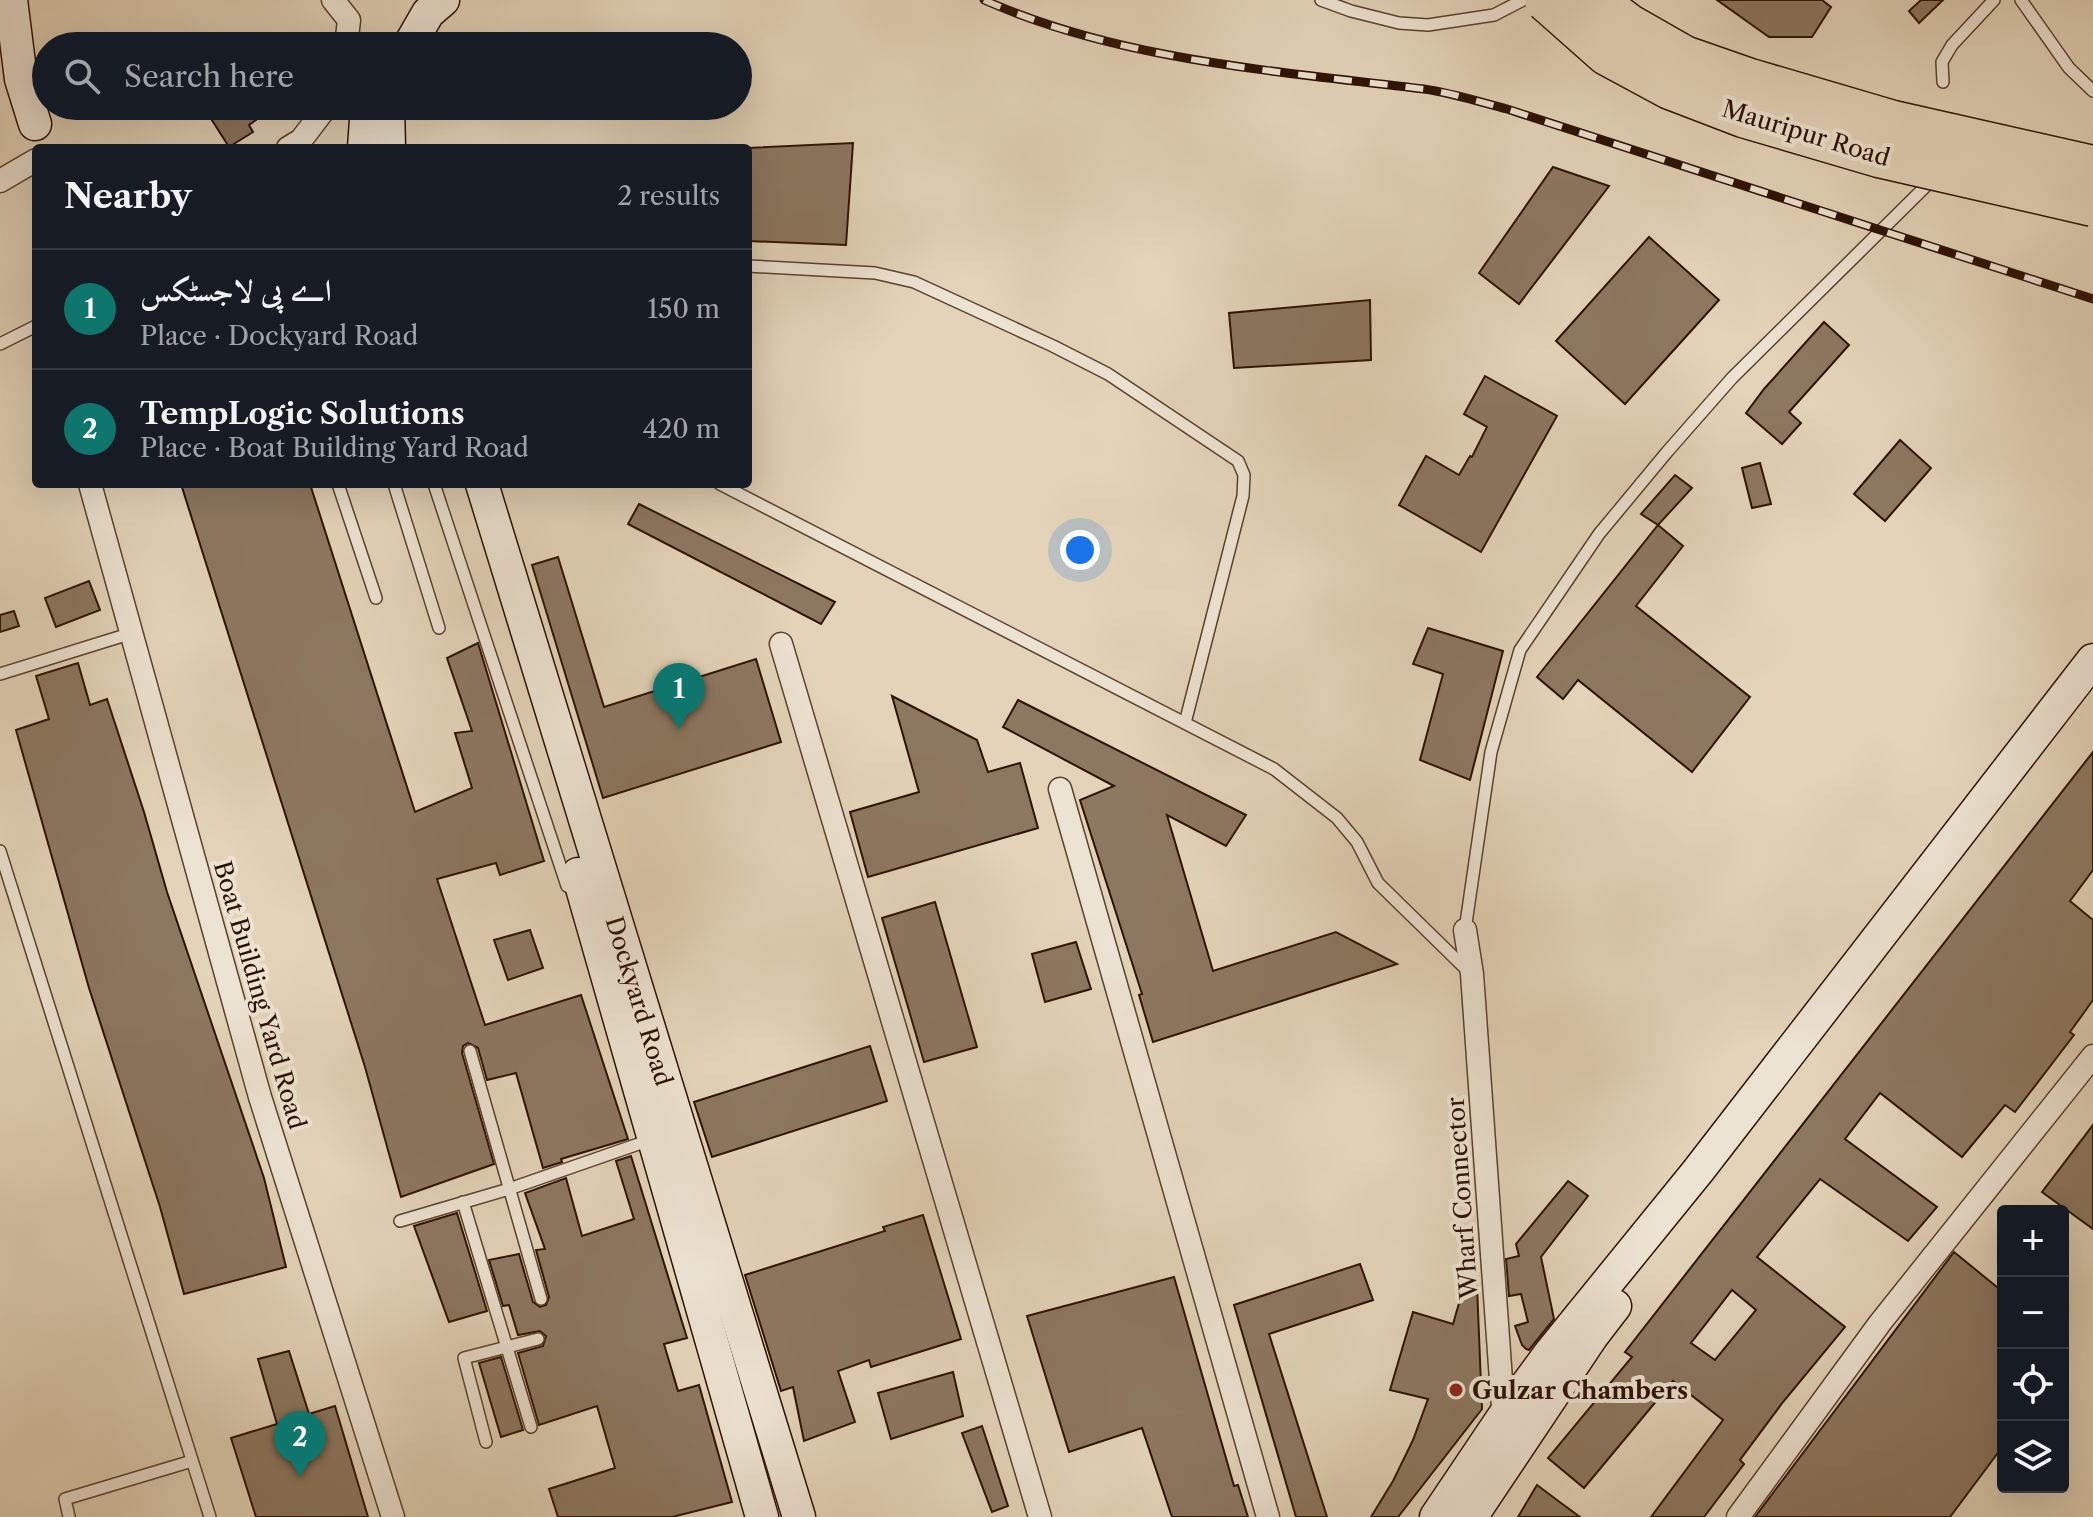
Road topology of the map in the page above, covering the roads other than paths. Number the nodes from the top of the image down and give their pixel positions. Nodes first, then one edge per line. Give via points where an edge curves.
1 (11, 0) edge
2 (333, 0) edge
3 (420, 0) edge
4 (443, 0) edge
5 (1321, 0) edge
6 (1523, 0) edge
7 (1546, 0) edge
8 (1595, 0) edge
9 (1994, 0) edge
10 (2021, 0) edge
11 (348, 32) edge
12 (398, 32) edge
13 (417, 32) edge
14 (10, 73) edge
15 (1943, 82) dead end
16 (2093, 91) edge
17 (316, 120) edge
18 (366, 120) edge
19 (388, 120) edge
20 (38, 136) edge
21 (294, 144) edge
22 (364, 144) edge
23 (389, 144) edge
24 (32, 162) edge
25 (2093, 167) edge
26 (0, 181) edge
27 (1925, 187) dead end
28 (2093, 205) edge
29 (752, 266) edge
30 (32, 328) edge
31 (0, 344) edge
32 (91, 488) edge
33 (339, 488) edge
34 (395, 488) edge
35 (435, 488) edge
36 (460, 488) edge
37 (483, 488) edge
38 (728, 488) edge
39 (376, 598) dead end
40 (439, 628) dead end
41 (132, 633) junction
42 (781, 644) dead end
43 (2093, 660) edge
44 (0, 674) edge
45 (2093, 691) edge
46 (1185, 723) junction
47 (1060, 789) dead end
48 (0, 851) edge
49 (589, 875) junction
50 (588, 911) junction
51 (1465, 930) joint
52 (1472, 974) junction
53 (470, 1051) dead end
54 (2093, 1056) edge
55 (654, 1138) junction
56 (509, 1189) junction
57 (463, 1202) junction
58 (400, 1221) dead end
59 (541, 1299) dead end
60 (538, 1339) dead end
61 (507, 1346) junction
62 (1504, 1416) junction
63 (531, 1427) dead end
64 (486, 1442) dead end
65 (192, 1461) junction
66 (1507, 1463) junction
67 (1442, 1515) edge
68 (69, 1517) edge
69 (210, 1517) edge
70 (393, 1517) edge
71 (762, 1517) edge
72 (799, 1517) edge
73 (1040, 1517) edge
74 (1268, 1517) edge
75 (1471, 1517) edge
76 (1738, 1517) edge

1 - 14 street
2 - 11 street via 349,20
3 - 12 street
4 - 13 street
5 - 6 lane via 1399,23 1428,25 1494,15
7 - 28 highway, Mauripur Road, bridge via 1607,54 1670,88 1743,116 1879,156
8 - 25 highway, Mauripur Road, bridge via 1684,57 1750,80 1893,122
9 - 15 lane via 1952,45 1942,62
10 - 16 lane via 2069,68
14 - 20 street
17 - 21 street
18 - 22 street
19 - 23 street
24 - 26 street
27 - 51 lane via 1732,378 1667,452 1599,534 1520,650 1491,752
29 - 46 lane via 875,273 914,282 1108,374 1238,461 1243,496
30 - 31 lane
32 - 41 street, Boat Building Yard Road
33 - 39 lane
34 - 40 lane
35 - 50 lane via 567,887
36 - 49 street, Dockyard Road
37 - 49 street, Dockyard Road
38 - 46 lane
41 - 44 lane
41 - 70 street, Boat Building Yard Road via 260,1097
42 - 73 street
43 - 62 street
45 - 66 street via 1592,1336
46 - 52 lane via 1274,769 1337,818 1357,842 1378,883
47 - 74 street
48 - 65 lane
49 - 50 street, Dockyard Road
49 - 72 street, Dockyard Road
50 - 55 street, Dockyard Road
51 - 52 street, Wharf Connector
52 - 62 street, Wharf Connector
53 - 56 lane
54 - 76 street via 1880,1323
55 - 56 lane
55 - 71 street, Dockyard Road
56 - 57 lane
56 - 59 lane
57 - 58 lane
57 - 61 lane
60 - 61 lane
61 - 63 lane
61 - 64 lane via 464,1358
62 - 66 street, Wharf Connector
62 - 67 street
65 - 68 lane via 65,1499
65 - 69 lane
66 - 75 street

